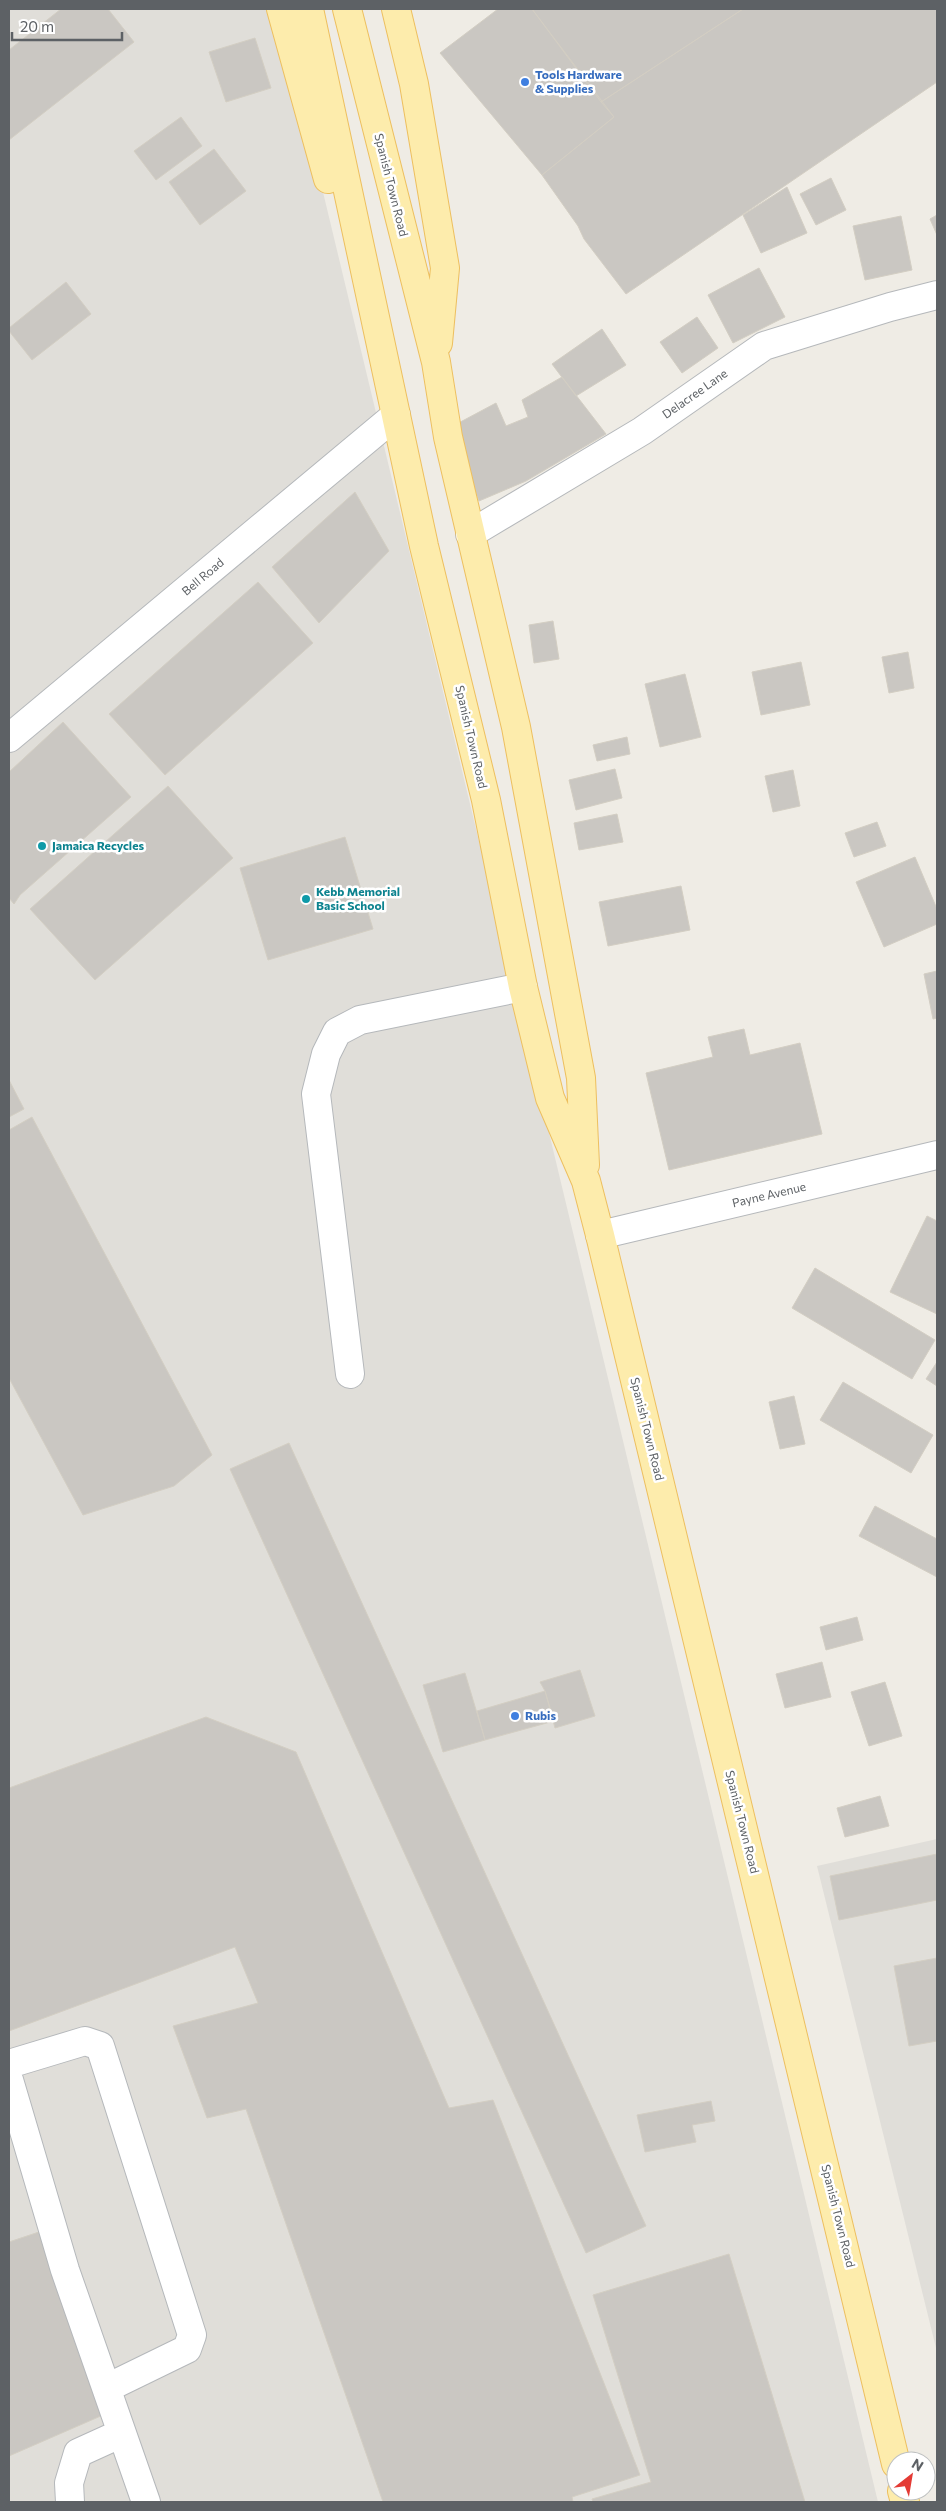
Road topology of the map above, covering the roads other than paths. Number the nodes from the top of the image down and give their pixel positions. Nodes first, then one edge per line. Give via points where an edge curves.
1 (281, 9) edge
2 (309, 9) edge
3 (346, 9) edge
4 (396, 9) edge
5 (369, 288) junction
6 (937, 295) edge
7 (436, 362) junction
8 (396, 415) junction
9 (470, 534) junction
10 (9, 738) edge
11 (523, 988) junction
12 (937, 1155) edge
13 (586, 1181) junction
14 (600, 1235) junction
15 (350, 1374) dead end
16 (9, 2064) edge
17 (9, 2080) edge
18 (107, 2388) junction
19 (122, 2433) junction
20 (893, 2451) edge
21 (70, 2502) edge
22 (146, 2502) edge

1 - 5 main road, Spanish Town Road via 329,182
2 - 5 main road, Spanish Town Road
3 - 7 main road, Spanish Town Road
4 - 7 main road, Spanish Town Road via 414,84 445,268
5 - 8 main road, Spanish Town Road
6 - 9 street, Delacree Lane via 764,346 642,431
7 - 9 main road, Spanish Town Road via 448,437
8 - 10 street, Bell Road
8 - 11 main road, Spanish Town Road via 424,546 486,800
9 - 13 main road, Spanish Town Road via 516,727 581,1078
11 - 13 main road, Spanish Town Road via 550,1098
11 - 15 street via 360,1020 337,1032 326,1054 316,1094
12 - 14 street, Payne Avenue
13 - 14 main road, Spanish Town Road
14 - 20 main road, Spanish Town Road
16 - 18 street via 85,2041 100,2046 192,2335 186,2349
17 - 18 street via 65,2270
18 - 19 street
19 - 21 street via 78,2454 69,2482
19 - 22 street

